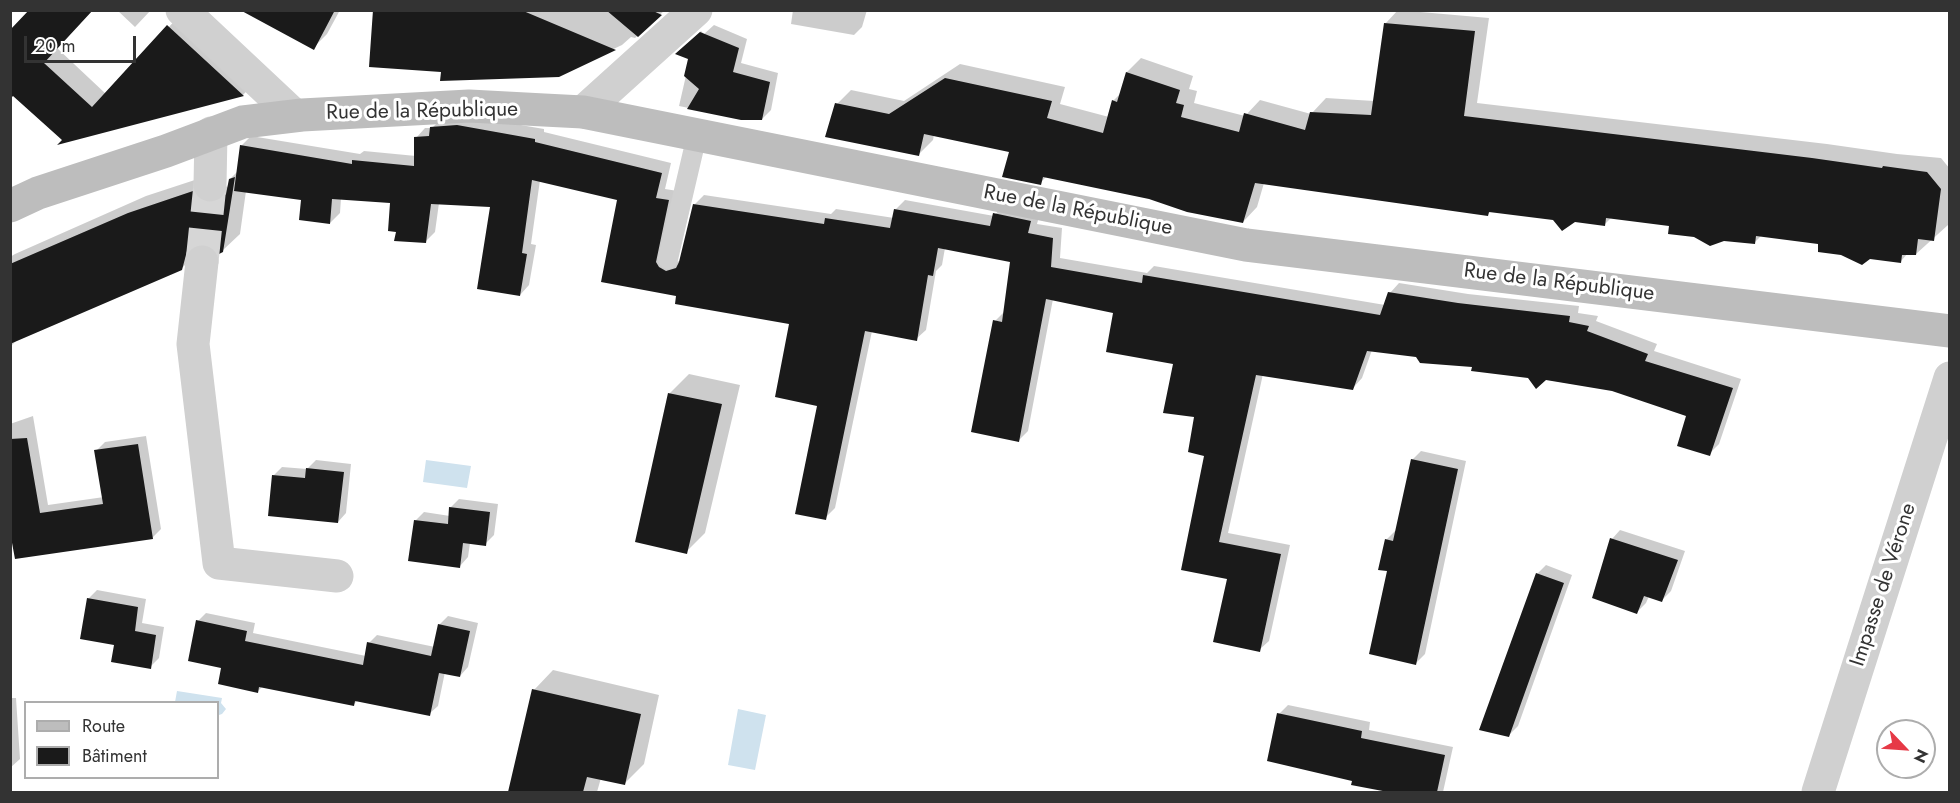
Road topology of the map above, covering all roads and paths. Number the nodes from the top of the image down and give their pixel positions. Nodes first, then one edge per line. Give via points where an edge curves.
1 (182, 10) edge
2 (696, 10) edge
3 (583, 112) junction
4 (294, 116) junction
5 (211, 133) junction
6 (697, 135) junction
7 (210, 185) tunnel mouth
8 (10, 206) edge
9 (668, 260) dead end
10 (202, 262) tunnel mouth
11 (1950, 331) edge
12 (1950, 378) edge
13 (338, 576) dead end
14 (1818, 792) edge

1 - 4 street
2 - 3 street
3 - 4 street, Rue de la République via 469,106
3 - 6 street, Rue de la République
4 - 5 street, Rue de la République via 243,122
5 - 7 street
5 - 8 street, Rue de la République
6 - 9 lane
6 - 11 street, Rue de la République via 1246,245
10 - 13 street via 193,344 219,563
12 - 14 street, Impasse de Vérone

